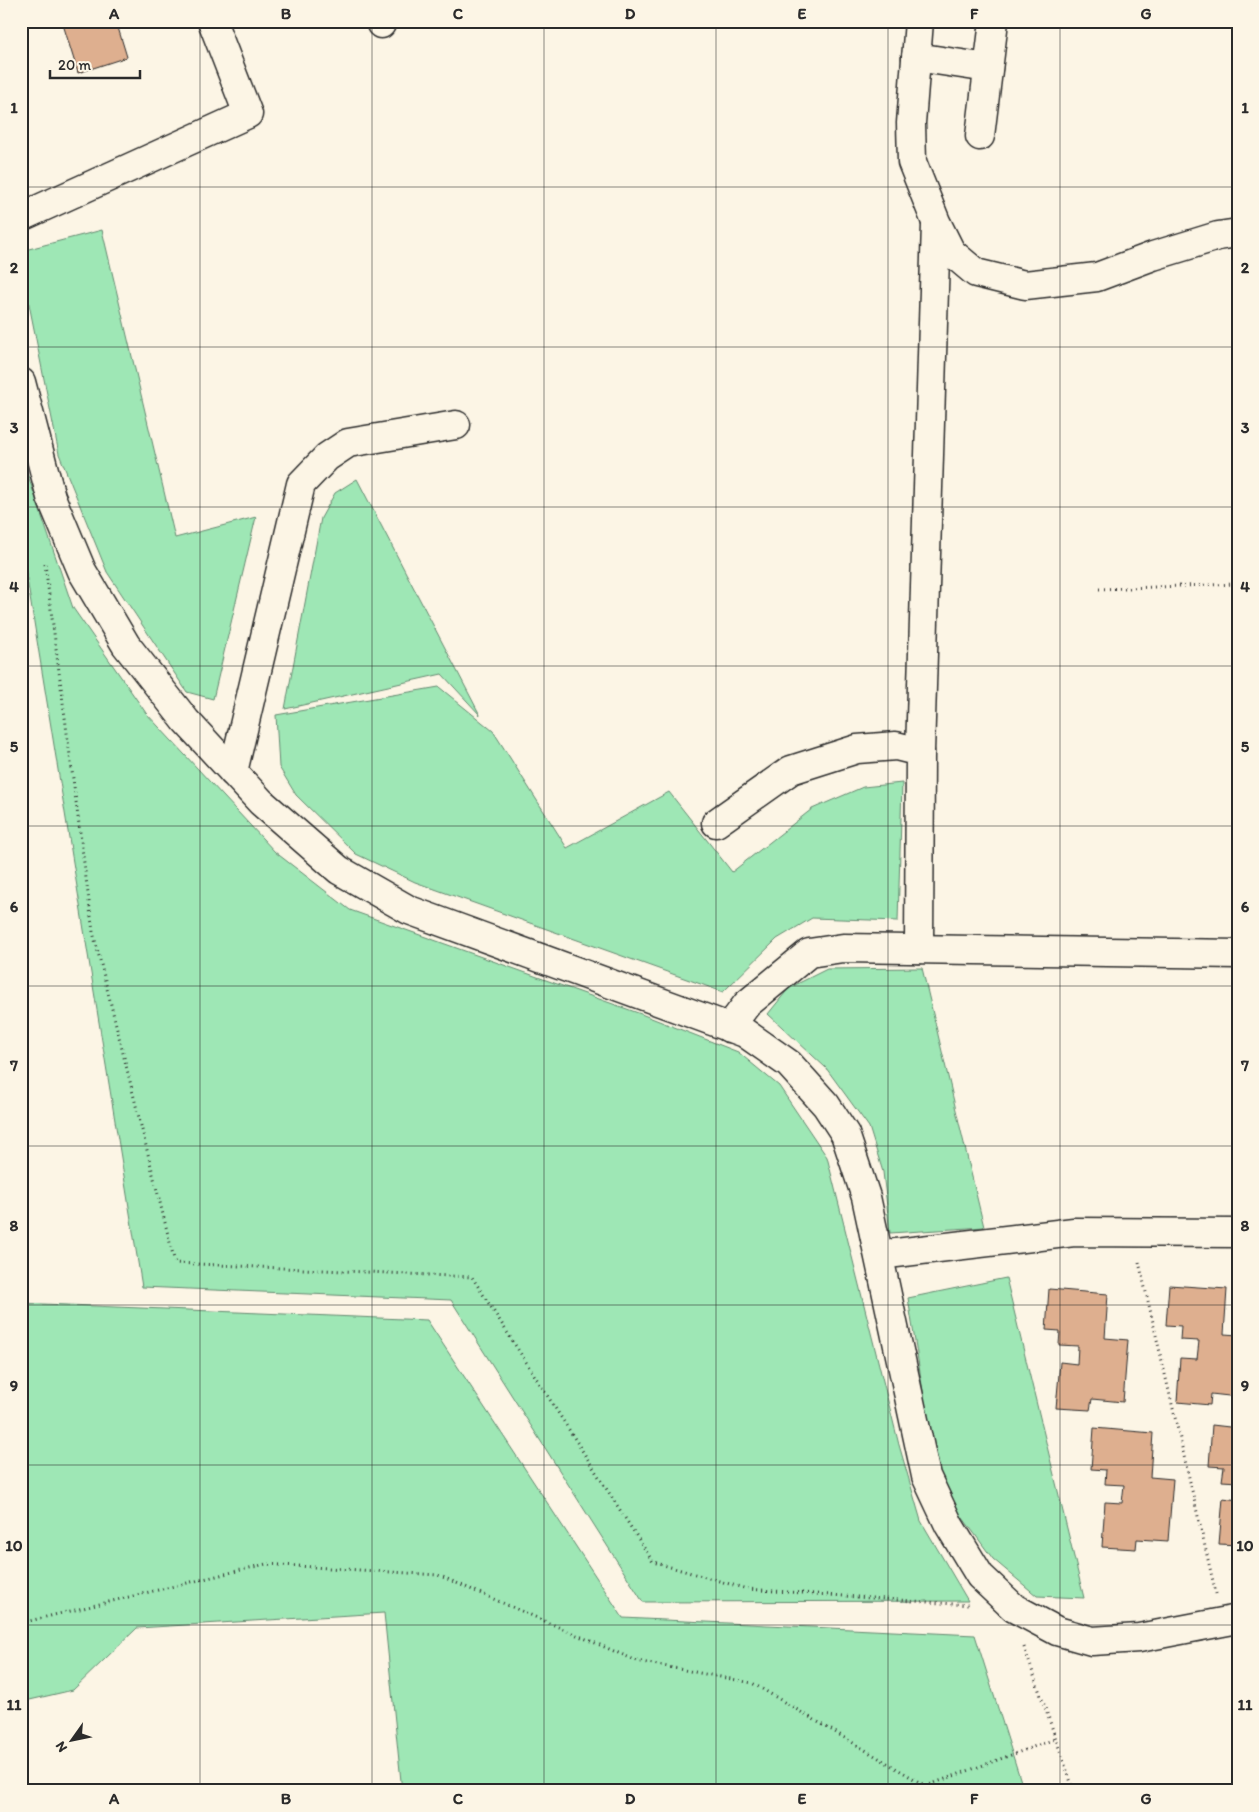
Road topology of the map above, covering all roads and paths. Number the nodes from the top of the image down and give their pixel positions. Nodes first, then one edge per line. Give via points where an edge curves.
1 (212, 21) edge
2 (919, 21) edge
3 (994, 21) edge
4 (916, 57) junction
5 (988, 68) junction
6 (980, 136) dead end
7 (21, 217) edge
8 (936, 222) junction
9 (1238, 233) edge
10 (21, 382) edge
11 (456, 426) dead end
12 (45, 561) dead end
13 (1238, 584) edge
14 (1099, 589) dead end
15 (920, 752) junction
16 (233, 772) junction
17 (716, 823) dead end
18 (919, 949) junction
19 (1238, 954) edge
20 (729, 1028) junction
21 (1132, 1232) junction
22 (1238, 1233) edge
23 (879, 1255) junction
24 (21, 1259) edge
25 (28, 1259) dead end
26 (1014, 1608) junction
27 (1230, 1620) edge
28 (21, 1623) edge
29 (1055, 1739) junction
30 (1074, 1791) edge

1 - 7 street via 248,114
2 - 4 street
3 - 5 street
4 - 5 street
4 - 8 street via 912,162
5 - 6 street
8 - 9 street via 951,252 976,273 1024,285 1098,277 1163,253
8 - 15 street
10 - 16 street via 51,496 82,570 126,645 186,721
11 - 16 street via 348,443 327,457 301,484
12 - 26 path via 93,932 175,1263 472,1277 653,1562 747,1589
13 - 14 path
15 - 17 street via 896,746 857,749 791,770
15 - 18 street
16 - 20 street via 261,802 339,870 409,910
18 - 19 street
18 - 20 street via 843,948 809,953 747,1004
20 - 23 street via 745,1033 789,1064 826,1105 845,1134 866,1197
21 - 22 street
21 - 23 street via 1074,1232
21 - 27 path
23 - 26 street via 926,1476 949,1525 980,1576
24 - 25 path
26 - 27 street via 1057,1631 1092,1641 1140,1638
26 - 29 path via 1026,1655
28 - 29 path via 266,1564 438,1575 637,1661 752,1684 926,1786
29 - 30 path

